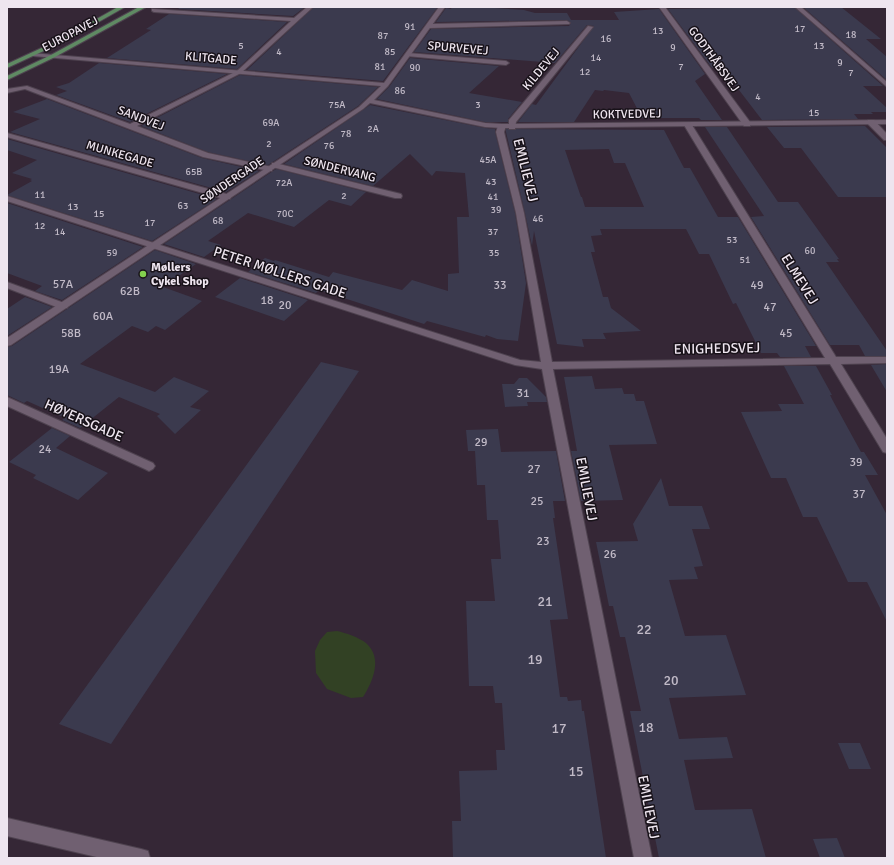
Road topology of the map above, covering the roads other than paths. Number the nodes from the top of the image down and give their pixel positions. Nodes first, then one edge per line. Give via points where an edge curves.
1 (122, 7) edge
2 (143, 7) edge
3 (310, 7) edge
4 (442, 7) edge
5 (662, 7) edge
6 (798, 7) edge
7 (154, 10) dead end
8 (294, 20) junction
9 (567, 23) dead end
10 (430, 26) junction
11 (590, 27) dead end
12 (33, 54) junction
13 (408, 55) junction
14 (53, 56) junction
15 (506, 63) dead end
16 (7, 66) edge
17 (239, 72) junction
18 (7, 78) edge
19 (386, 85) junction
20 (887, 85) edge
21 (7, 91) edge
22 (370, 101) junction
23 (871, 122) junction
24 (887, 122) edge
25 (747, 124) junction
26 (688, 125) junction
27 (132, 126) junction
28 (507, 126) junction
29 (7, 134) edge
30 (887, 138) edge
31 (272, 167) junction
32 (398, 196) dead end
33 (227, 197) junction
34 (7, 198) edge
35 (155, 246) junction
36 (7, 285) edge
37 (63, 306) junction
38 (7, 343) edge
39 (887, 360) edge
40 (834, 361) junction
41 (547, 366) junction
42 (7, 402) edge
43 (887, 450) edge
44 (149, 466) dead end
45 (7, 827) edge
46 (141, 858) edge
47 (643, 858) edge

1 - 12 main road, EUROPAVEJ
2 - 14 main road, EUROPAVEJ
3 - 8 street
4 - 10 street, SØNDERGADE
5 - 25 street, GODTHÅBSVEJ
6 - 20 street
7 - 8 street
8 - 17 street
9 - 10 street
10 - 13 street, SØNDERGADE
11 - 28 street, KILDEVEJ
12 - 14 street, KLITGADE
12 - 16 main road, EUROPAVEJ
13 - 15 street, SPURVEVEJ
13 - 19 street, SØNDERGADE
14 - 17 street, KLITGADE
14 - 18 main road, EUROPAVEJ
17 - 19 street, KLITGADE
17 - 27 street
19 - 22 street, SØNDERGADE
21 - 27 street, SANDVEJ via 25,87
22 - 28 street, KOKTVEDVEJ via 485,125
22 - 31 street, SØNDERGADE
23 - 24 street, KOKTVEDVEJ
23 - 25 street, KOKTVEDVEJ
23 - 30 street
25 - 26 street, KOKTVEDVEJ
26 - 28 street, KOKTVEDVEJ
26 - 40 street, ELMEVEJ
27 - 31 street, SANDVEJ via 206,155
28 - 41 street, EMILIEVEJ via 500,132 520,213
29 - 33 street, MUNKEGADE
31 - 32 street, SØNDERVANG
31 - 33 street, SØNDERGADE
33 - 35 street, SØNDERGADE
34 - 35 street, PETER MØLLERS GADE
35 - 37 street, SØNDERGADE
35 - 41 street, PETER MØLLERS GADE via 519,363
36 - 37 street
37 - 38 street, SØNDERGADE
39 - 40 street, ENIGHEDSVEJ
40 - 41 street, ENIGHEDSVEJ
40 - 43 street, ELMEVEJ
41 - 47 street, EMILIEVEJ
42 - 44 street, HØYERSGADE
45 - 46 street

